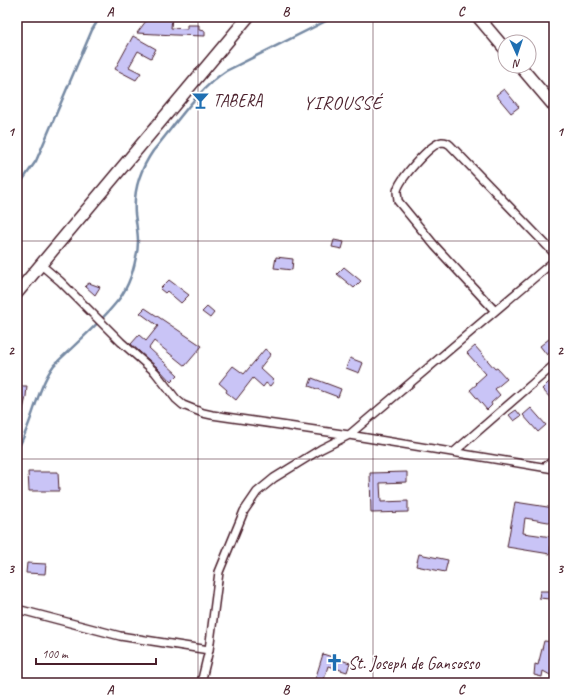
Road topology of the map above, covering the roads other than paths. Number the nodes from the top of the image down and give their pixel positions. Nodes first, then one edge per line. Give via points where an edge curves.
1 (248, 17) edge
2 (478, 17) edge
3 (497, 40) edge
4 (527, 74) edge
5 (554, 106) edge
6 (554, 254) edge
7 (554, 261) edge
8 (40, 264) junction
9 (17, 293) edge
10 (495, 311) junction
11 (554, 365) edge
12 (349, 435) junction
13 (454, 452) junction
14 (554, 460) edge
15 (545, 467) junction
16 (554, 469) edge
17 (17, 609) edge
18 (209, 650) junction
19 (201, 683) edge

1 - 8 main road
2 - 3 main road
4 - 5 main road
6 - 10 street via 446,142 436,144 422,156 400,184 397,191 398,201 435,246
7 - 10 street
8 - 9 main road
8 - 12 street via 155,372 183,405 212,415
10 - 12 street
11 - 13 street
12 - 13 street
12 - 18 street via 274,478 257,492 244,511 219,572
13 - 15 street
14 - 15 street
15 - 16 street
17 - 18 street via 120,636
18 - 19 street

